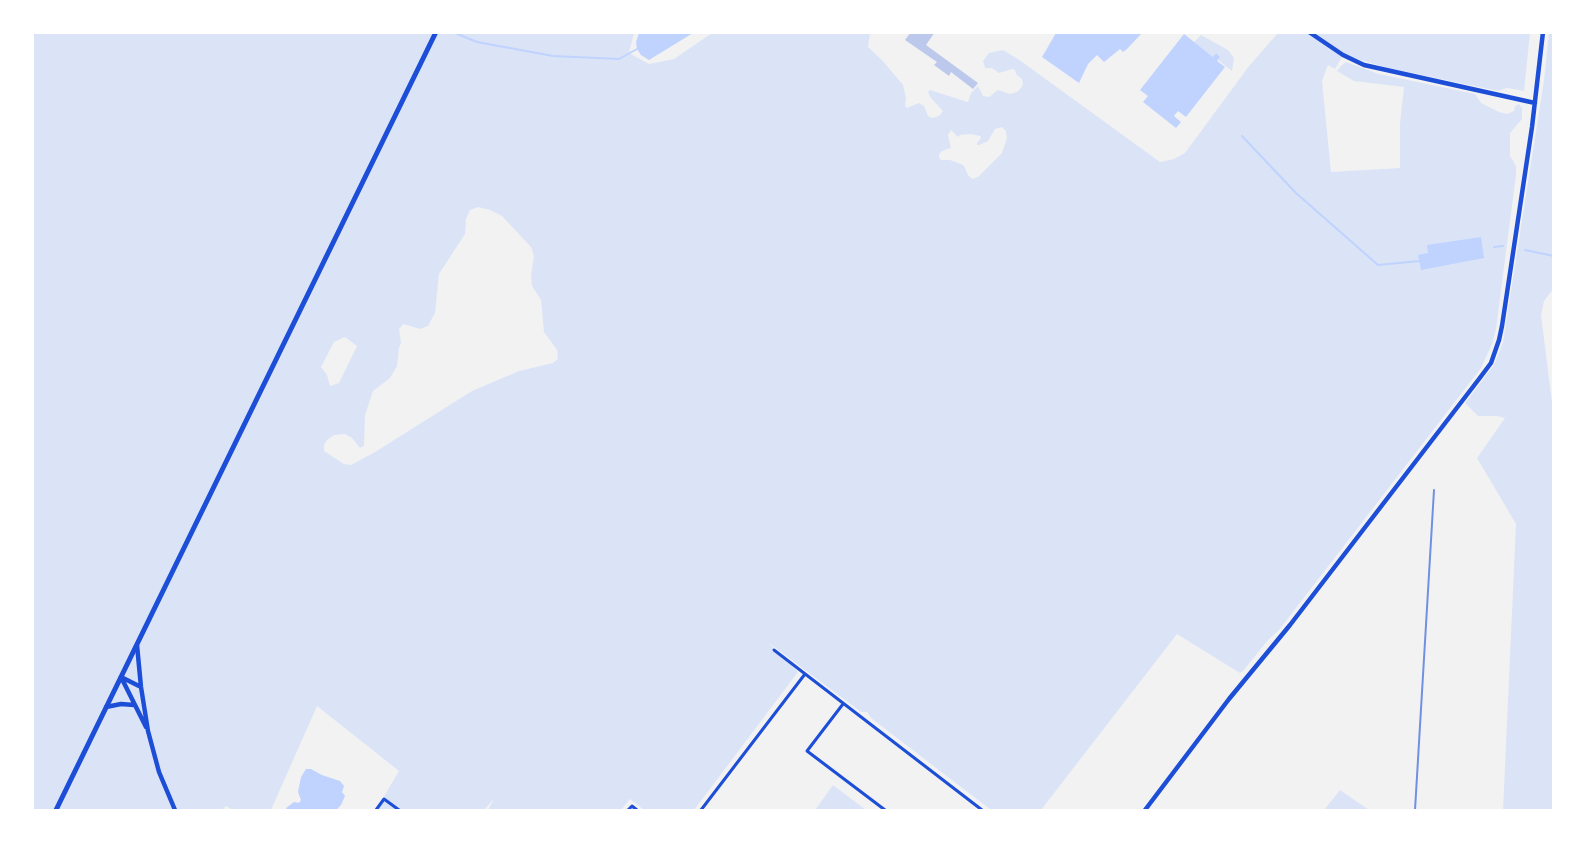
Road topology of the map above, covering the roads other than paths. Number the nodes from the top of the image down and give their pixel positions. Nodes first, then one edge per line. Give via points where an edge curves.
1 (436, 32) edge
2 (1309, 32) edge
3 (1543, 32) edge
4 (1535, 103) junction
5 (137, 643) junction
6 (774, 650) dead end
7 (805, 674) junction
8 (121, 676) junction
9 (141, 687) junction
10 (843, 704) junction
11 (134, 705) junction
12 (106, 707) junction
13 (148, 731) junction
14 (56, 810) edge
15 (175, 810) edge
16 (376, 810) edge
17 (399, 810) edge
18 (628, 810) edge
19 (637, 810) edge
20 (701, 810) edge
21 (885, 810) edge
22 (982, 810) edge
23 (1145, 810) edge

1 - 5 main road
2 - 4 street via 1364,65
3 - 4 street
4 - 23 street via 1502,326 1490,363
5 - 8 main road
5 - 9 street
6 - 7 street
7 - 10 street
7 - 20 street
8 - 9 street
8 - 11 street
8 - 12 main road
9 - 13 street
10 - 21 street via 807,751
10 - 22 street
11 - 12 street
11 - 13 street
12 - 14 main road
13 - 15 street via 159,772
16 - 17 street via 384,799
18 - 19 street via 632,806

